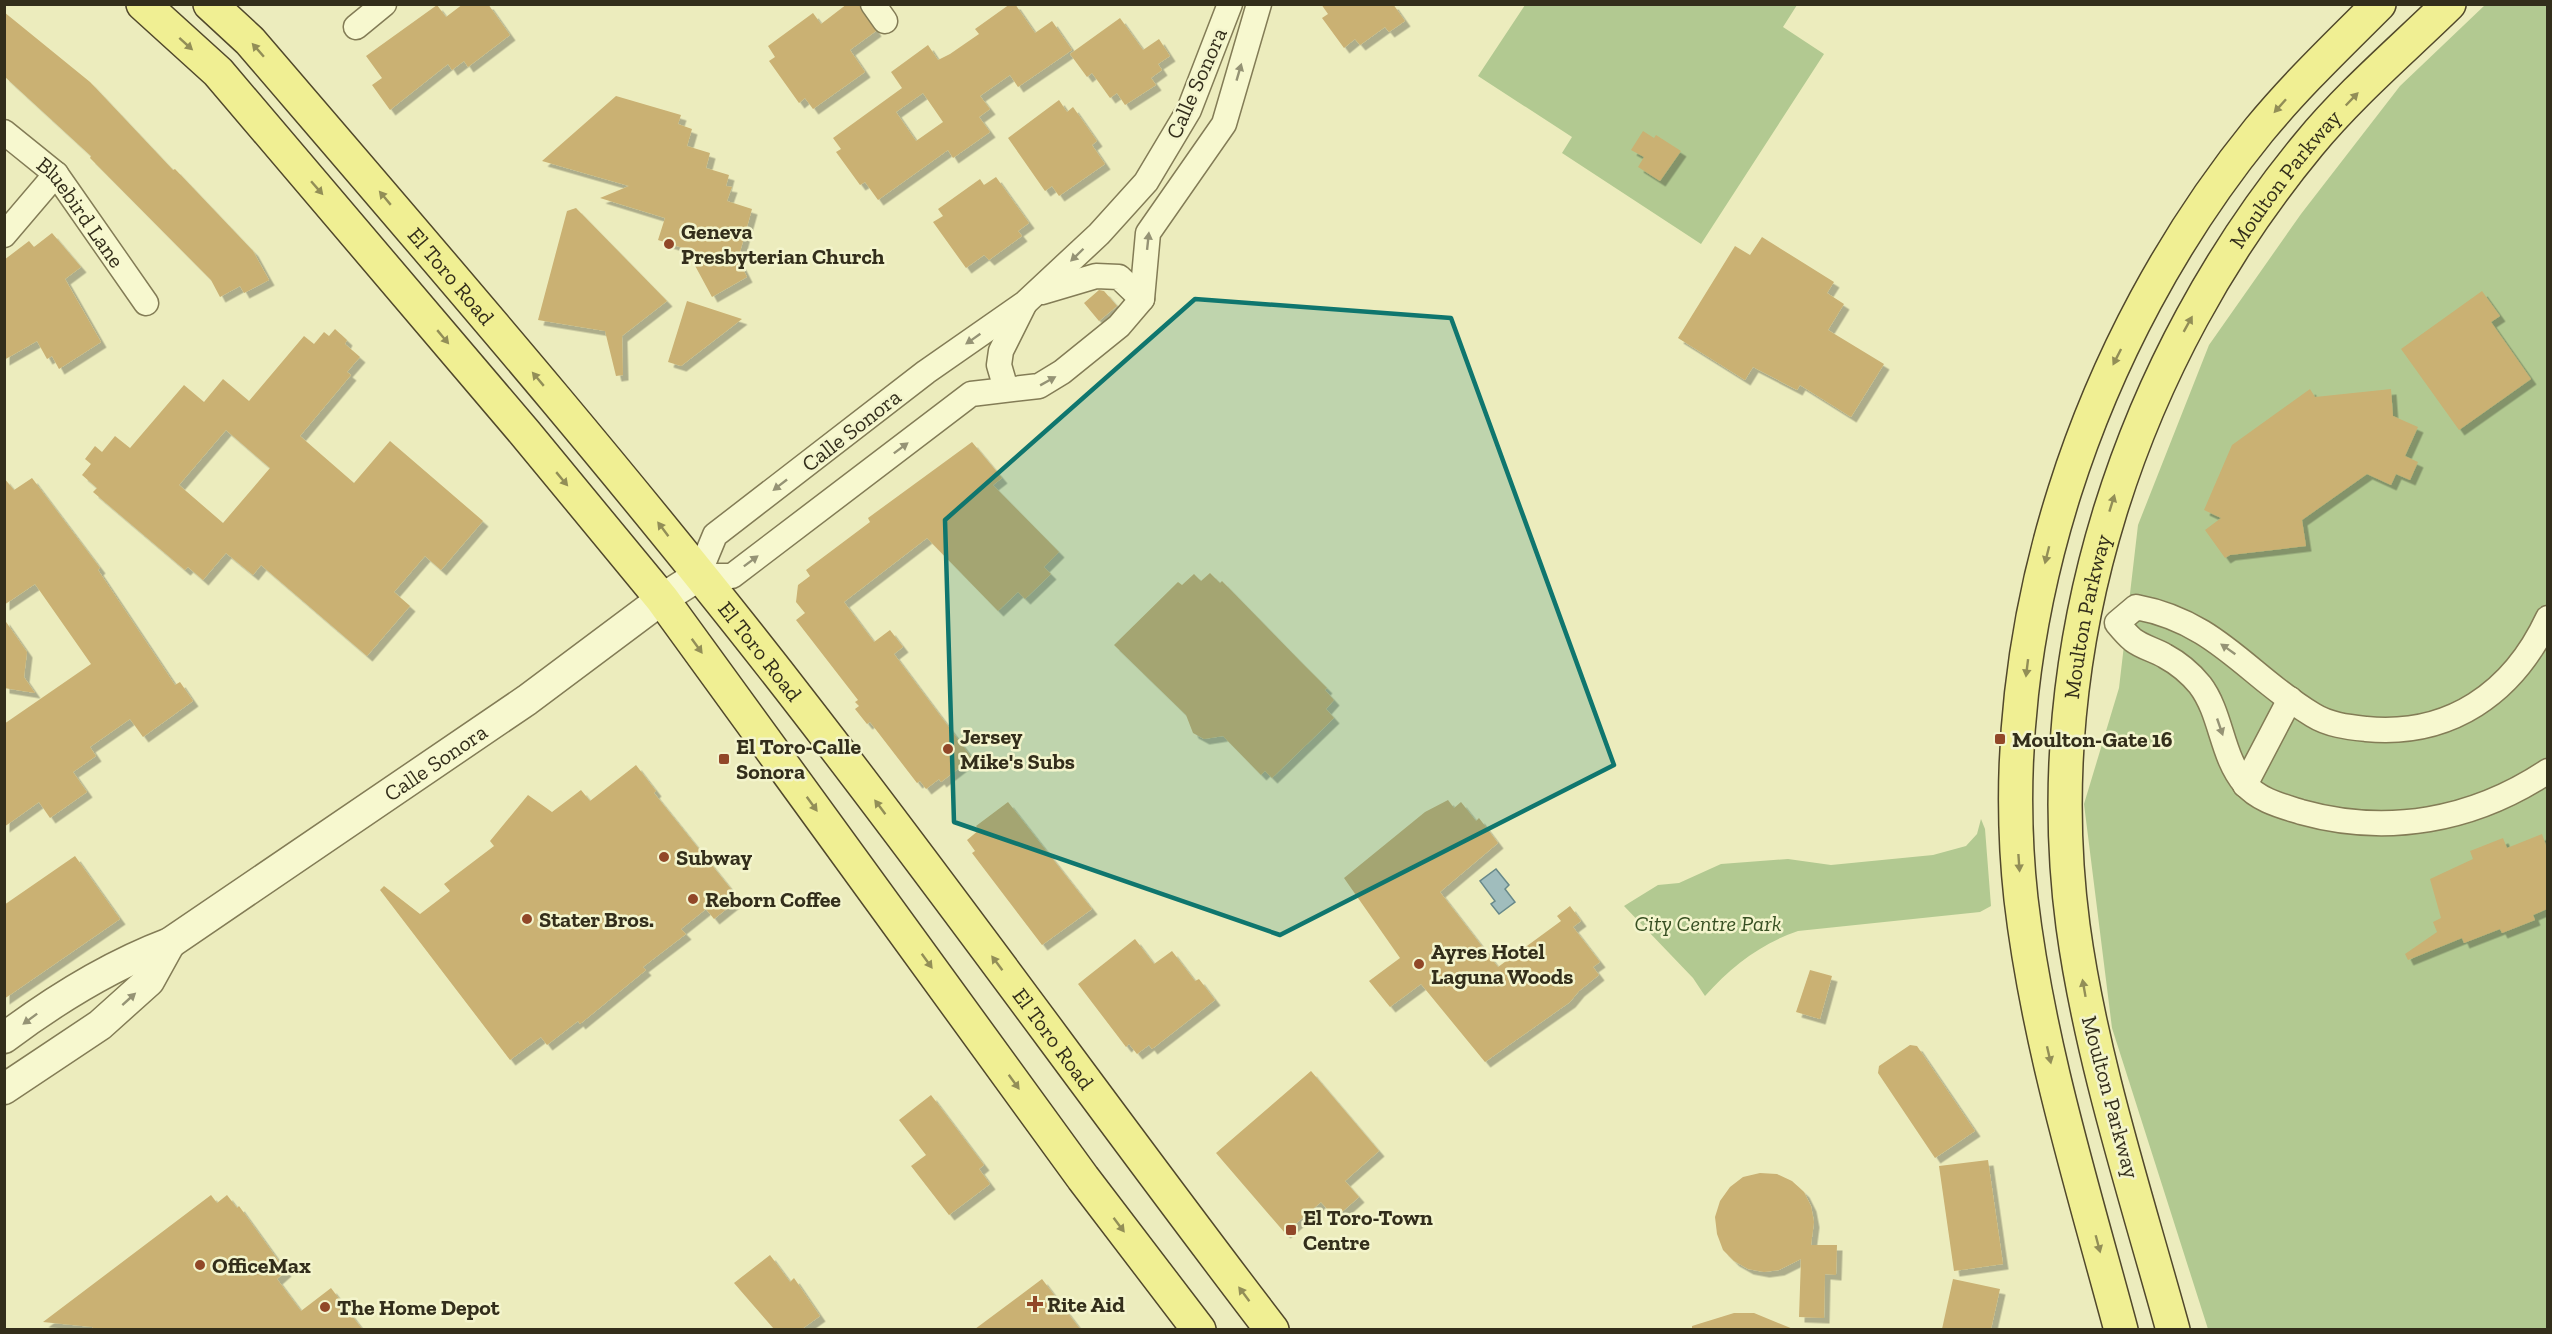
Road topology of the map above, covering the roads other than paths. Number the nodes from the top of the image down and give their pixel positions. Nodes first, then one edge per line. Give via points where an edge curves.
1 (143, 4) edge
2 (210, 4) edge
3 (384, 4) edge
4 (1230, 4) edge
5 (1259, 4) edge
6 (2379, 4) edge
7 (2448, 4) edge
8 (356, 27) dead end
9 (4, 132) edge
10 (56, 174) junction
11 (4, 235) edge
12 (1031, 298) junction
13 (1142, 299) junction
14 (146, 303) dead end
15 (1006, 389) junction
16 (698, 576) junction
17 (662, 599) junction
18 (2547, 618) edge
19 (2282, 693) junction
20 (2547, 771) edge
21 (2245, 785) junction
22 (170, 943) junction
23 (4, 1038) edge
24 (12, 1077) edge
25 (1198, 1329) edge
26 (1272, 1329) edge
27 (2121, 1329) edge
28 (2173, 1329) edge

1 -> 17 main road, El Toro Road via 218,72
16 -> 2 main road, El Toro Road via 637,495 385,198 250,41
3 - 8 street
4 -> 12 street, Calle Sonora via 1189,110 1146,182 1099,234
13 -> 5 street, Calle Sonora via 1148,233 1224,124
6 -> 27 main road via 2260,129 2218,183 2177,246 2110,371 2069,478 2047,556 2020,724 2016,815 2021,899 2035,995
28 -> 7 main road, Moulton Parkway via 2090,1018 2073,926 2067,855 2067,767 2082,621 2097,551 2120,478 2183,332 2221,267 2266,199 2311,142
9 - 10 street, Bluebird Lane
10 - 11 street
10 - 14 street, Bluebird Lane
12 - 13 street, Calle Sonora via 1096,276 1119,277
12 - 15 street, Calle Sonora via 1001,351 999,365
12 -> 16 street, Calle Sonora via 926,372 716,535
15 -> 13 street, Calle Sonora via 1039,386 1062,372 1119,326
16 -> 15 street, Calle Sonora via 732,576 971,394
16 - 17 street, Calle Sonora
26 -> 16 main road, El Toro Road via 805,708
17 - 22 street, Calle Sonora via 527,700
17 -> 25 main road, El Toro Road via 1083,1178
18 - 19 street via 2536,643 2515,673 2468,710 2441,722 2380,730 2344,727 2315,717
19 - 21 street
19 -> 21 street via 2229,649 2186,621 2136,607 2117,623 2134,641 2165,656 2200,685 2213,708 2233,766
20 - 21 street via 2520,789 2476,808 2433,820 2385,825 2330,820 2260,797
22 -> 23 street, Calle Sonora via 134,957 56,999
24 -> 22 street, Calle Sonora via 100,1025 149,981

